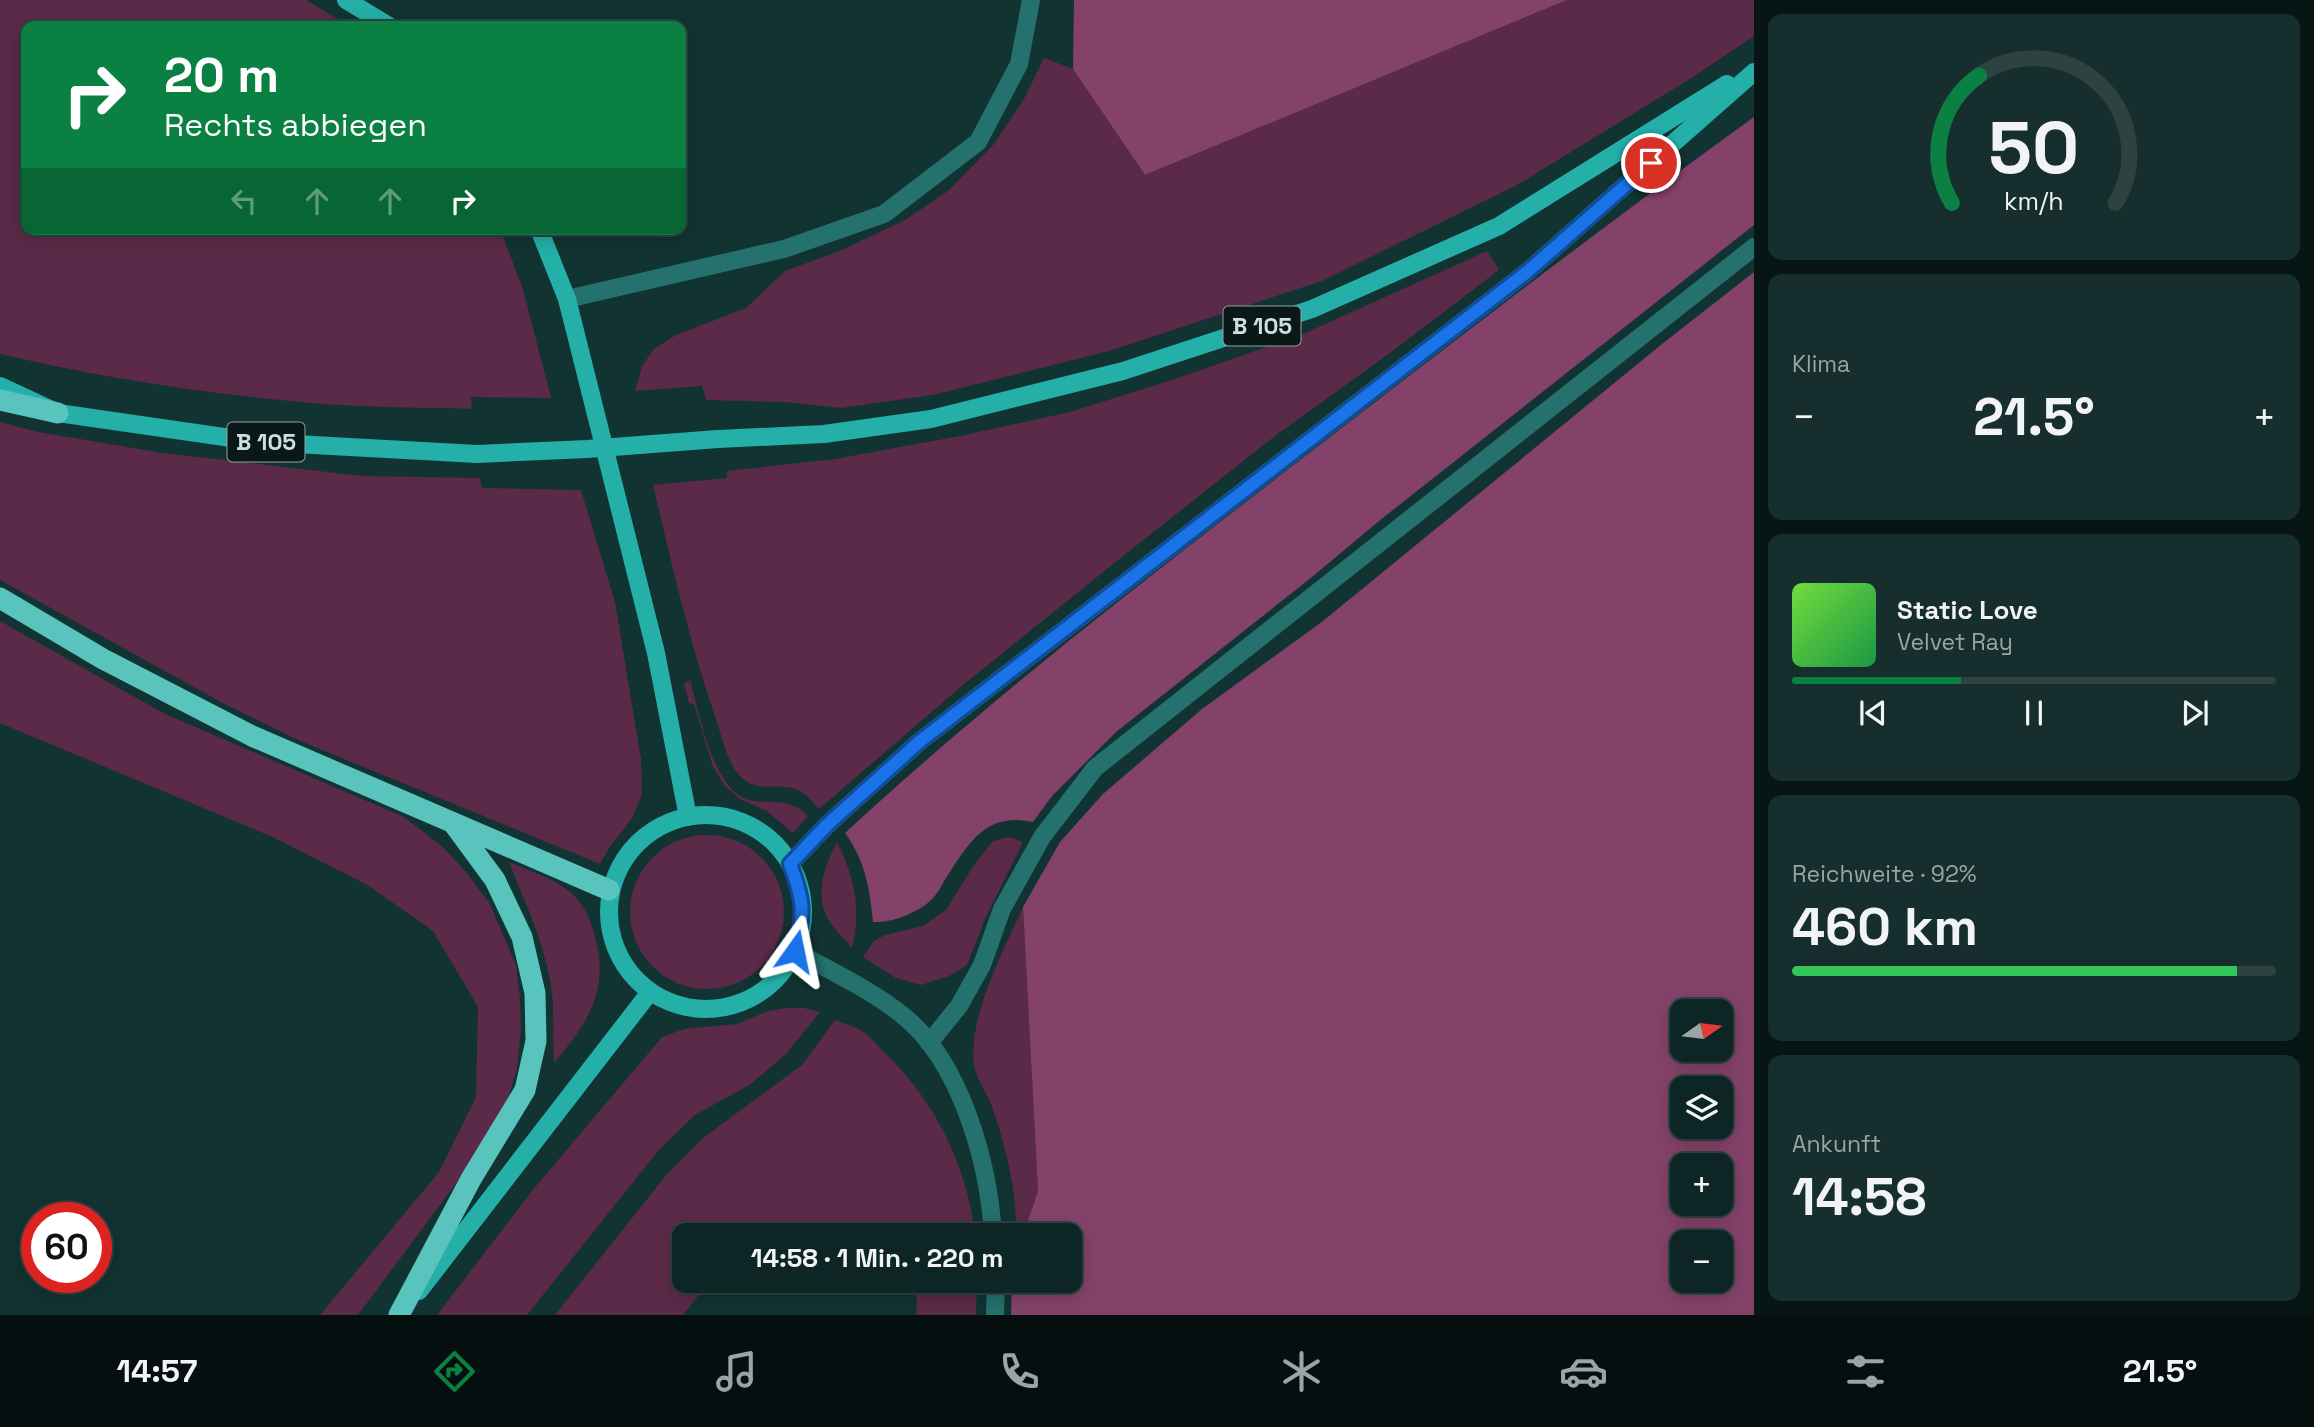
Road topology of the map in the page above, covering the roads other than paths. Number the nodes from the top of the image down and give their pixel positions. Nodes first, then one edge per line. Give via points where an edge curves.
1 (346, 0) edge
2 (1031, 0) edge
3 (381, 21) edge
4 (1754, 70) edge
5 (541, 235) edge
6 (1754, 247) edge
7 (567, 299) junction
8 (0, 386) edge
9 (0, 400) edge
10 (58, 413) junction
11 (0, 598) edge
12 (688, 817) junction
13 (452, 821) junction
14 (790, 864) junction
15 (609, 890) junction
16 (795, 951) junction
17 (650, 992) junction
18 (929, 1043) junction
19 (992, 1223) edge
20 (996, 1293) edge
21 (400, 1315) edge
22 (995, 1315) edge

1 - 3 main road
2 - 7 street via 1019,64 978,142 884,214 784,248
4 - 10 main road, B 105, bridge via 1499,226 1312,309 1123,371 931,419 824,434 477,454 259,442
4 - 14 main road via 1527,272 919,742
5 - 7 main road
6 - 18 street via 1095,768 1042,837 1002,909 982,965 959,1006
7 - 12 main road via 656,653
8 - 10 main road
9 - 10 highway, B 105
11 - 13 highway via 103,659 252,736
12 - 14 main road via 712,815 757,830 776,844
12 - 15 main road via 644,837 627,855
13 - 15 highway
13 - 21 highway via 495,880 522,937 536,993 536,1041 525,1090 471,1179
14 - 16 main road via 801,892 803,922
15 - 17 main road via 610,927 617,952 631,975
16 - 17 main road via 781,976 759,995 732,1007 675,1006
16 - 18 street via 902,1014
17 - 21 main road
18 - 19 street via 956,1087 978,1141
20 - 22 street

